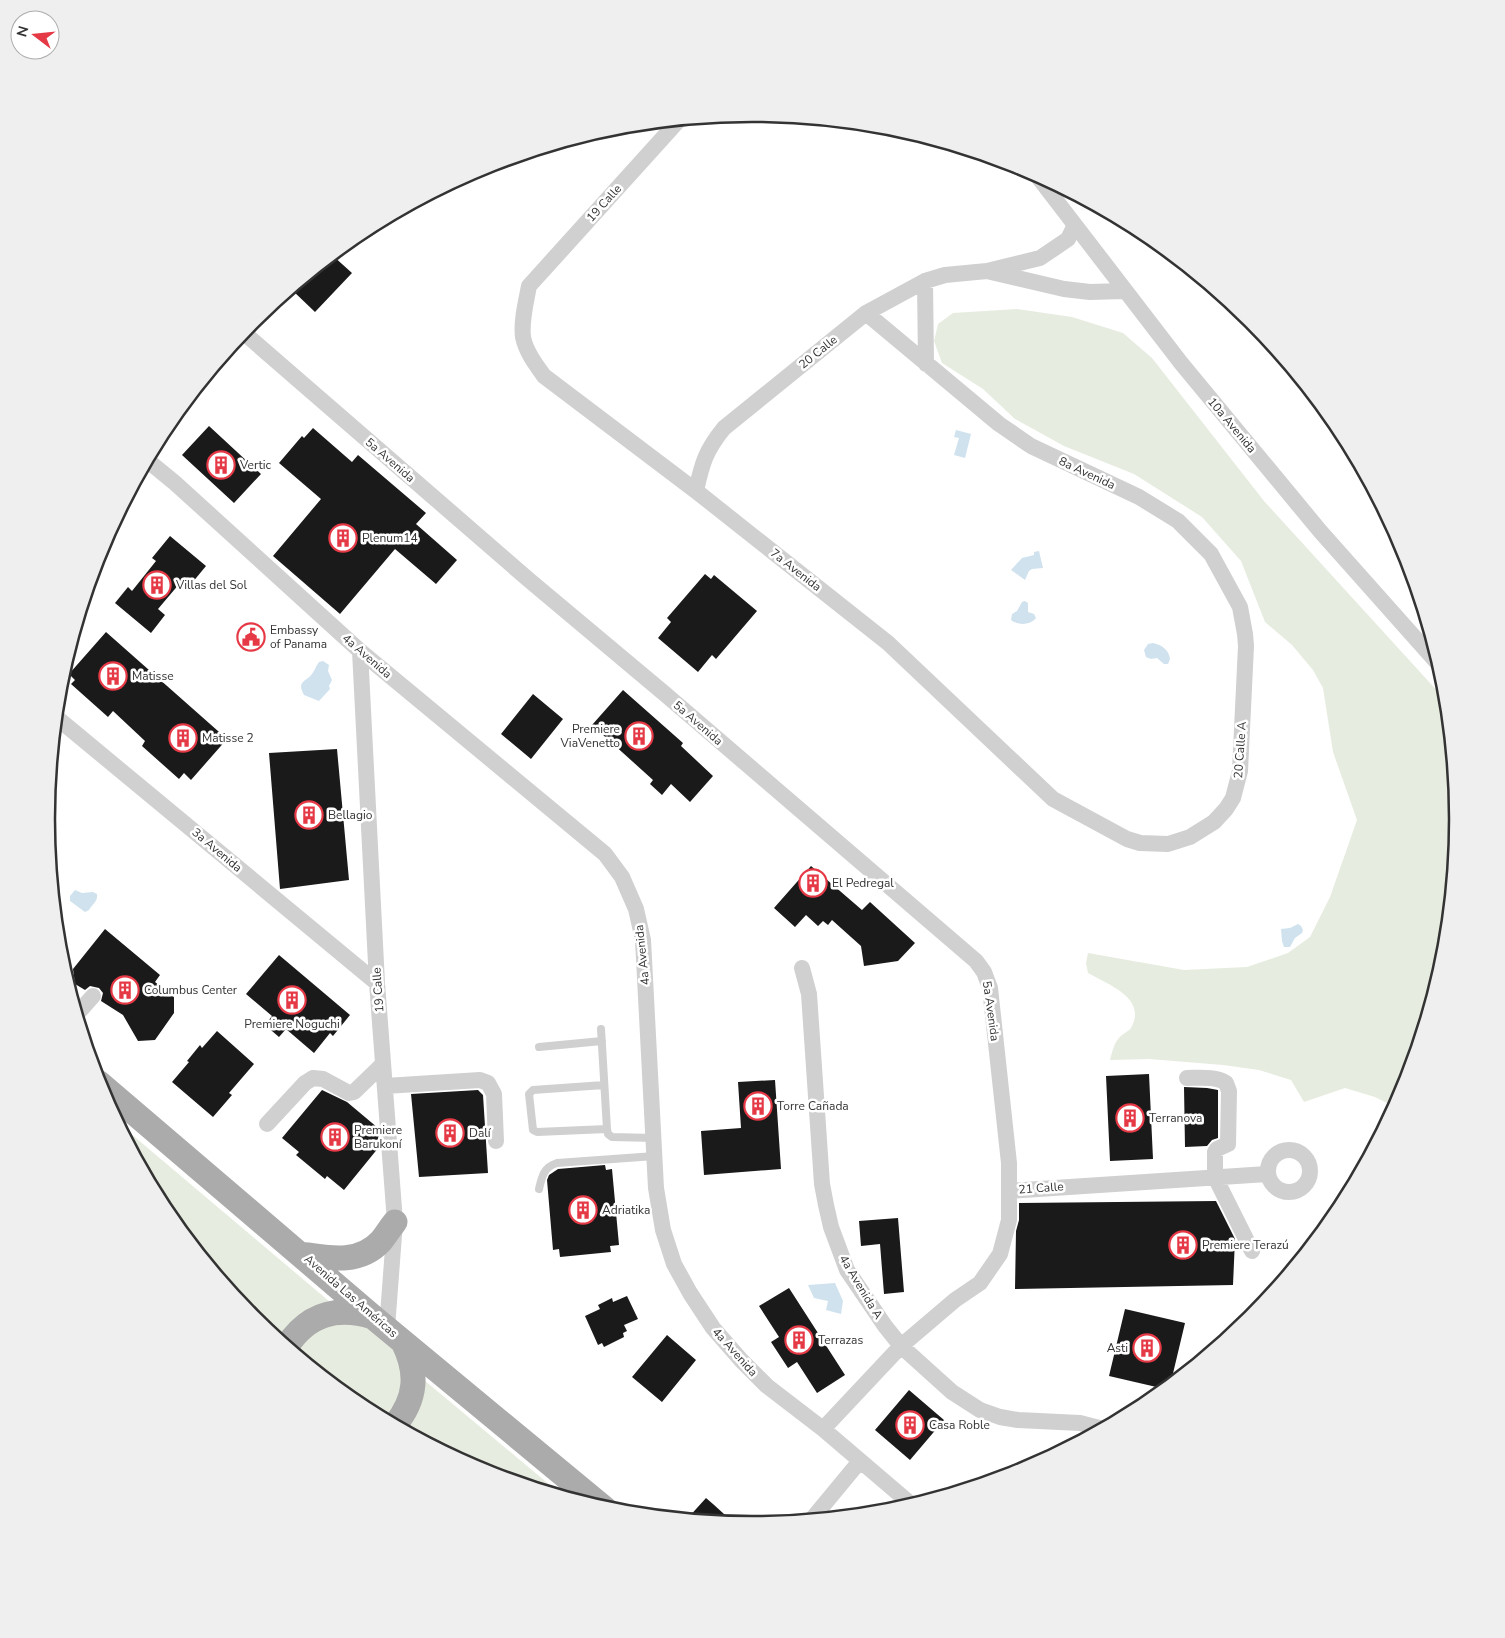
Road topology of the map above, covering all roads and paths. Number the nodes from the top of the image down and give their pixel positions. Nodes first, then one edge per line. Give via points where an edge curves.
1 (675, 126) edge
2 (1045, 186) edge
3 (1075, 225) junction
4 (987, 271) junction
5 (925, 281) junction
6 (528, 286) joint
7 (1124, 291) junction
8 (866, 314) junction
9 (249, 337) edge
10 (926, 364) junction
11 (152, 464) edge
12 (696, 491) junction
13 (1233, 595) joint
14 (360, 651) junction
15 (1430, 655) edge
16 (62, 722) edge
17 (1114, 833) joint
18 (802, 968) dead end
19 (377, 983) junction
20 (93, 996) dead end
21 (82, 1009) edge
22 (601, 1029) dead end
23 (602, 1041) junction
24 (539, 1047) dead end
25 (383, 1064) junction
26 (1187, 1078) dead end
27 (604, 1084) junction
28 (385, 1086) junction
29 (111, 1093) edge
30 (267, 1124) dead end
31 (606, 1129) junction
32 (654, 1138) junction
33 (496, 1141) dead end
34 (655, 1156) junction
35 (1267, 1174) dead end
36 (1215, 1178) junction
37 (538, 1189) dead end
38 (1009, 1190) junction
39 (395, 1222) junction
40 (1252, 1251) dead end
41 (301, 1254) junction
42 (387, 1328) junction
43 (290, 1341) edge
44 (901, 1346) junction
45 (399, 1420) edge
46 (1094, 1427) edge
47 (824, 1429) junction
48 (860, 1461) junction
49 (591, 1497) edge
50 (905, 1499) edge
51 (817, 1513) edge

1 - 6 street, 19 Calle
2 - 3 street, 10a Avenida
3 - 4 street, 20 Calle via 1068,239 1040,258
3 - 7 street, 10a Avenida
4 - 5 street, 20 Calle via 945,275
4 - 7 street, 20 Calle via 1090,292
5 - 8 street, 20 Calle
5 - 10 street
6 - 12 street, 7a Avenida via 523,338 544,376
7 - 15 street, 10a Avenida via 1320,531
8 - 10 street, 8a Avenida
8 - 12 street, 20 Calle via 724,428 710,446
9 - 38 street, 5a Avenida via 976,961 988,978 990,988 1009,1163
10 - 13 street, 8a Avenida via 1031,446 1139,497 1178,522 1211,554
11 - 14 street, 4a Avenida
12 - 17 street, 7a Avenida via 888,643 1053,800
13 - 17 street, 20 Calle A via 1240,607 1246,646 1240,771 1233,798 1214,822 1178,842 1140,843
14 - 19 street, 19 Calle
14 - 32 street, 4a Avenida via 605,854 622,877 636,909 643,940
16 - 19 street, 3a Avenida
18 - 44 street, 4a Avenida A via 810,994 822,1184 831,1228 847,1270
19 - 25 street, 19 Calle
20 - 21 street
22 - 23 lane
23 - 24 lane
23 - 27 lane
25 - 28 street, 19 Calle
25 - 30 street via 349,1094 323,1079 313,1078
26 - 36 street via 1220,1079 1229,1091 1229,1141 1227,1146 1215,1152
27 - 31 lane
27 - 31 lane via 533,1090 529,1094 533,1130 537,1132
28 - 33 street via 480,1080 488,1083 494,1094
28 - 39 street, 19 Calle
29 - 41 main road, Avenida Las Américas
31 - 32 lane via 612,1137
32 - 34 street, 4a Avenida
34 - 37 lane via 557,1163 543,1173
34 - 47 street, 4a Avenida via 663,1230 674,1264 690,1293 713,1328 747,1366 767,1386
35 - 36 street, 21 Calle
36 - 38 street, 21 Calle
36 - 40 street
38 - 44 street, 21 Calle via 1009,1220 1000,1254 990,1271 980,1283
39 - 41 main road via 380,1243 366,1252 338,1259
39 - 42 street, 19 Calle
41 - 42 main road, Avenida Las Américas
42 - 43 main road via 356,1312 339,1311 307,1324
42 - 45 main road via 410,1357 414,1376 412,1395
42 - 49 main road, Avenida Las Américas
44 - 46 street, 4a Avenida A via 952,1392 980,1410 1018,1420
44 - 47 street, 21 Calle
47 - 48 street, 4a Avenida
48 - 50 street, 4a Avenida
48 - 51 street

